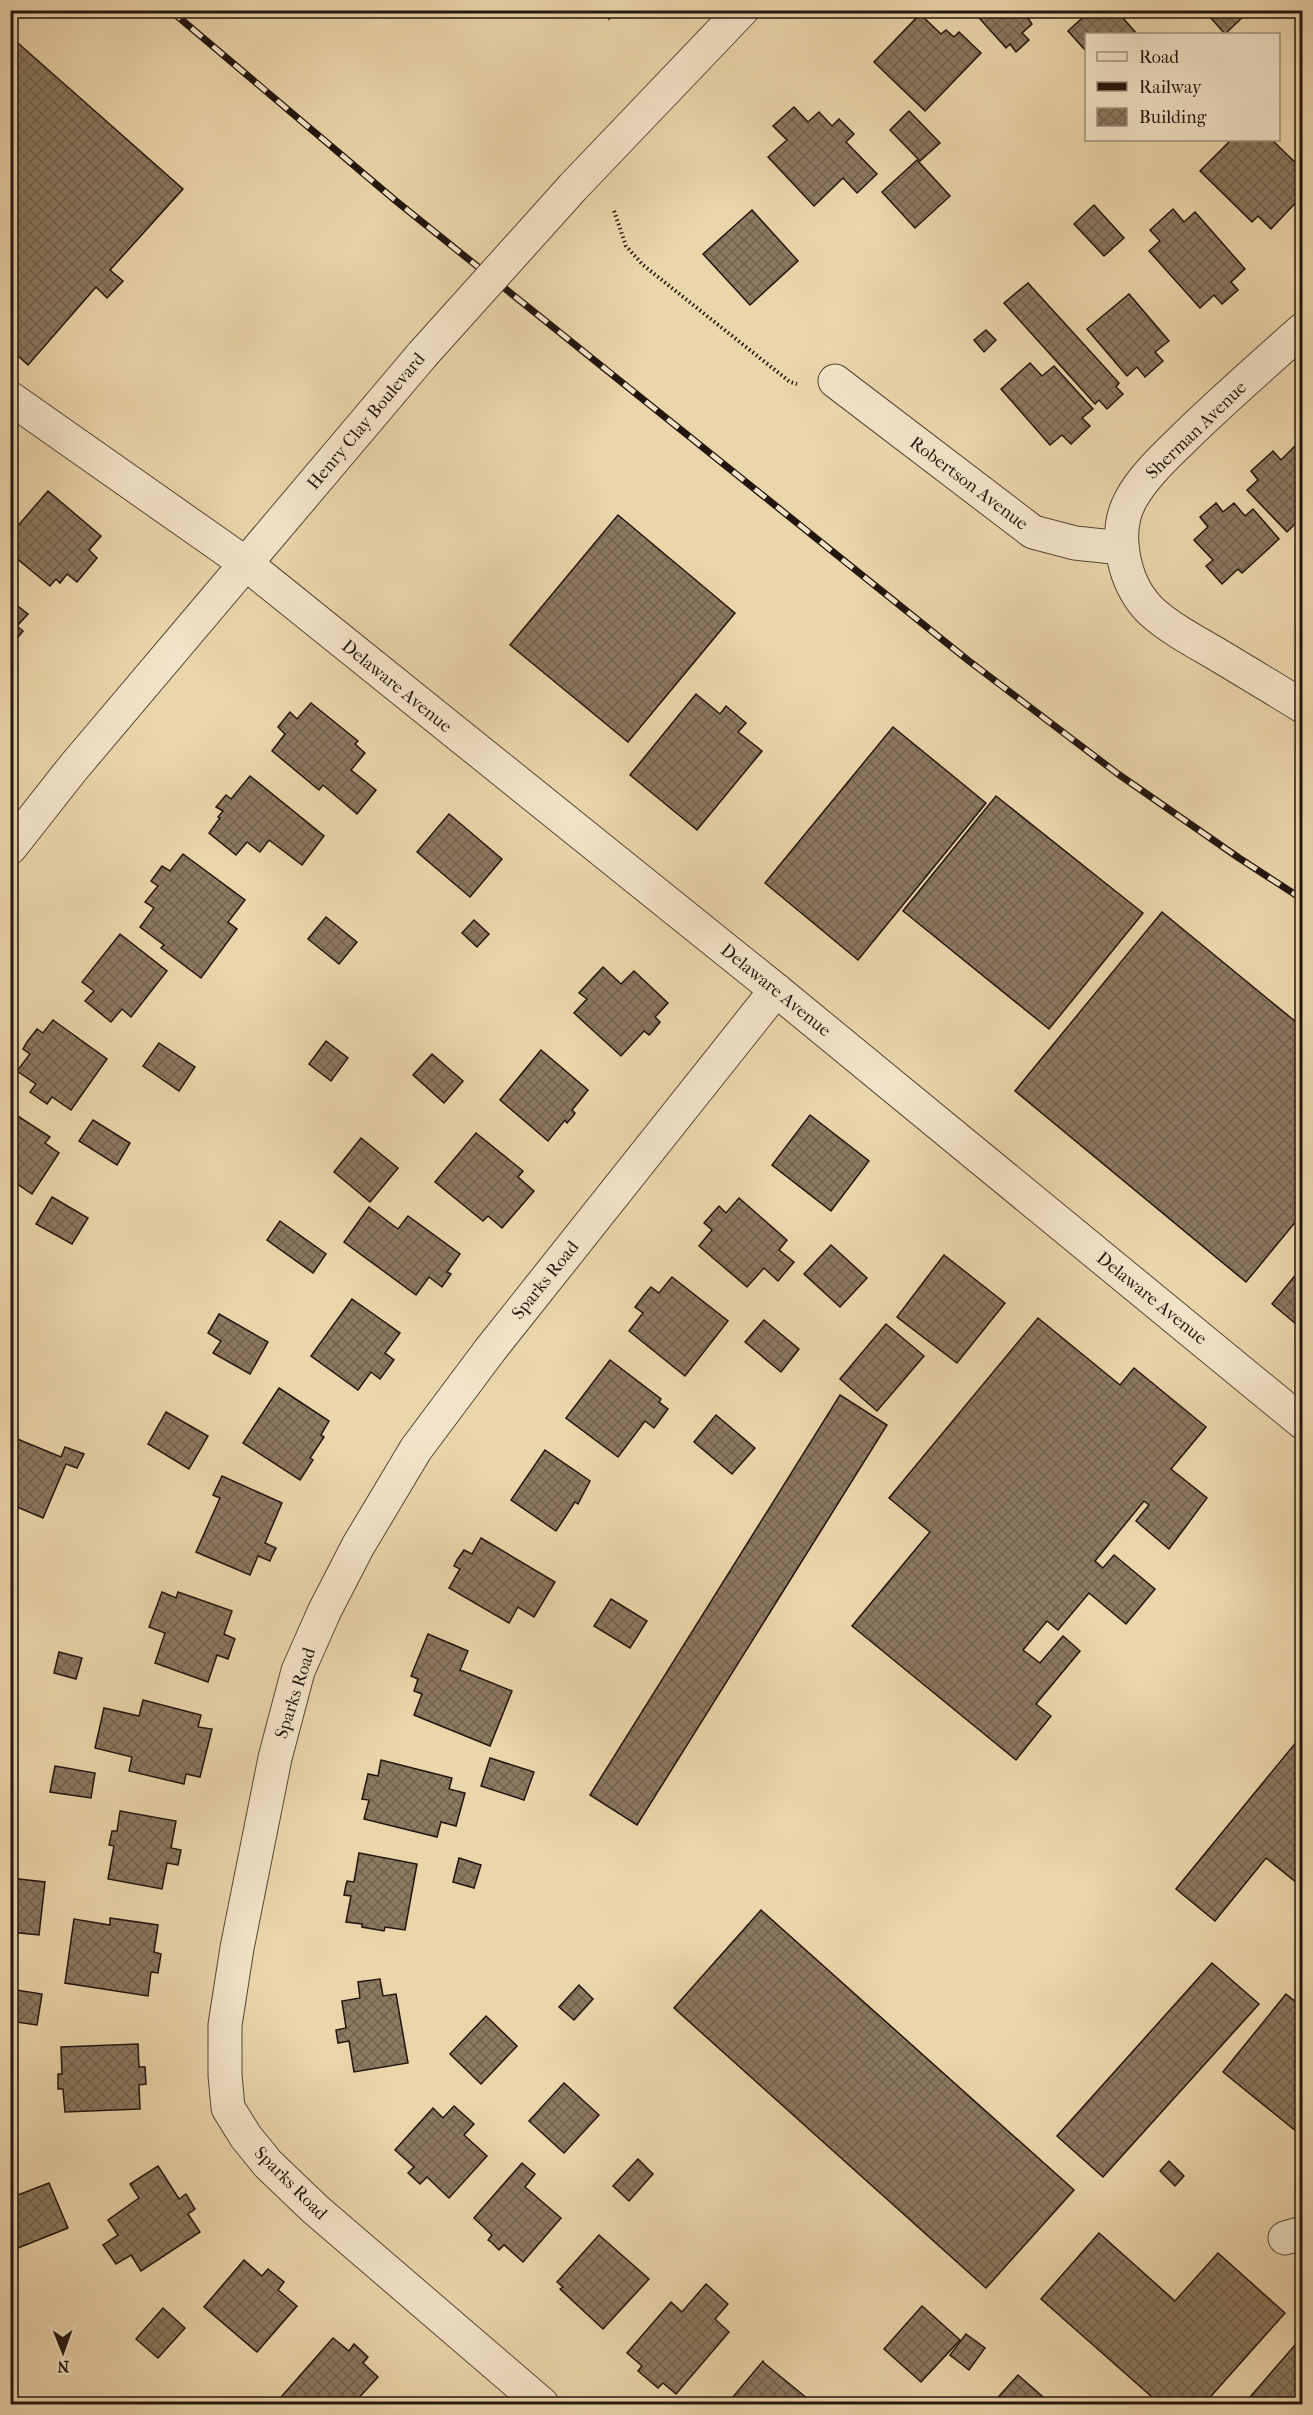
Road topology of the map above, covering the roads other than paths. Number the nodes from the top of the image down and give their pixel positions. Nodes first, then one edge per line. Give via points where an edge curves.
1 (742, 10) edge
2 (1302, 330) edge
3 (835, 381) road end
4 (10, 398) edge
5 (1122, 548) junction
6 (245, 563) junction
7 (1302, 706) edge
8 (10, 848) edge
9 (776, 990) junction
10 (1302, 1422) edge
11 (542, 2404) edge

1 - 6 street, Henry Clay Boulevard, bridge via 573,187 422,355
2 - 5 street, Sherman Avenue via 1140,484 1121,524
3 - 5 street, Robertson Avenue via 1033,532 1075,543
4 - 6 street, Delaware Avenue
5 - 7 street via 1133,585 1152,611 1184,635
6 - 8 street, Henry Clay Boulevard
6 - 9 street, Delaware Avenue
9 - 10 street, Delaware Avenue
9 - 11 street, Sparks Road via 416,1449 358,1546 298,1671 274,1758 237,1948 225,2025 225,2076 228,2108 246,2137 315,2209

